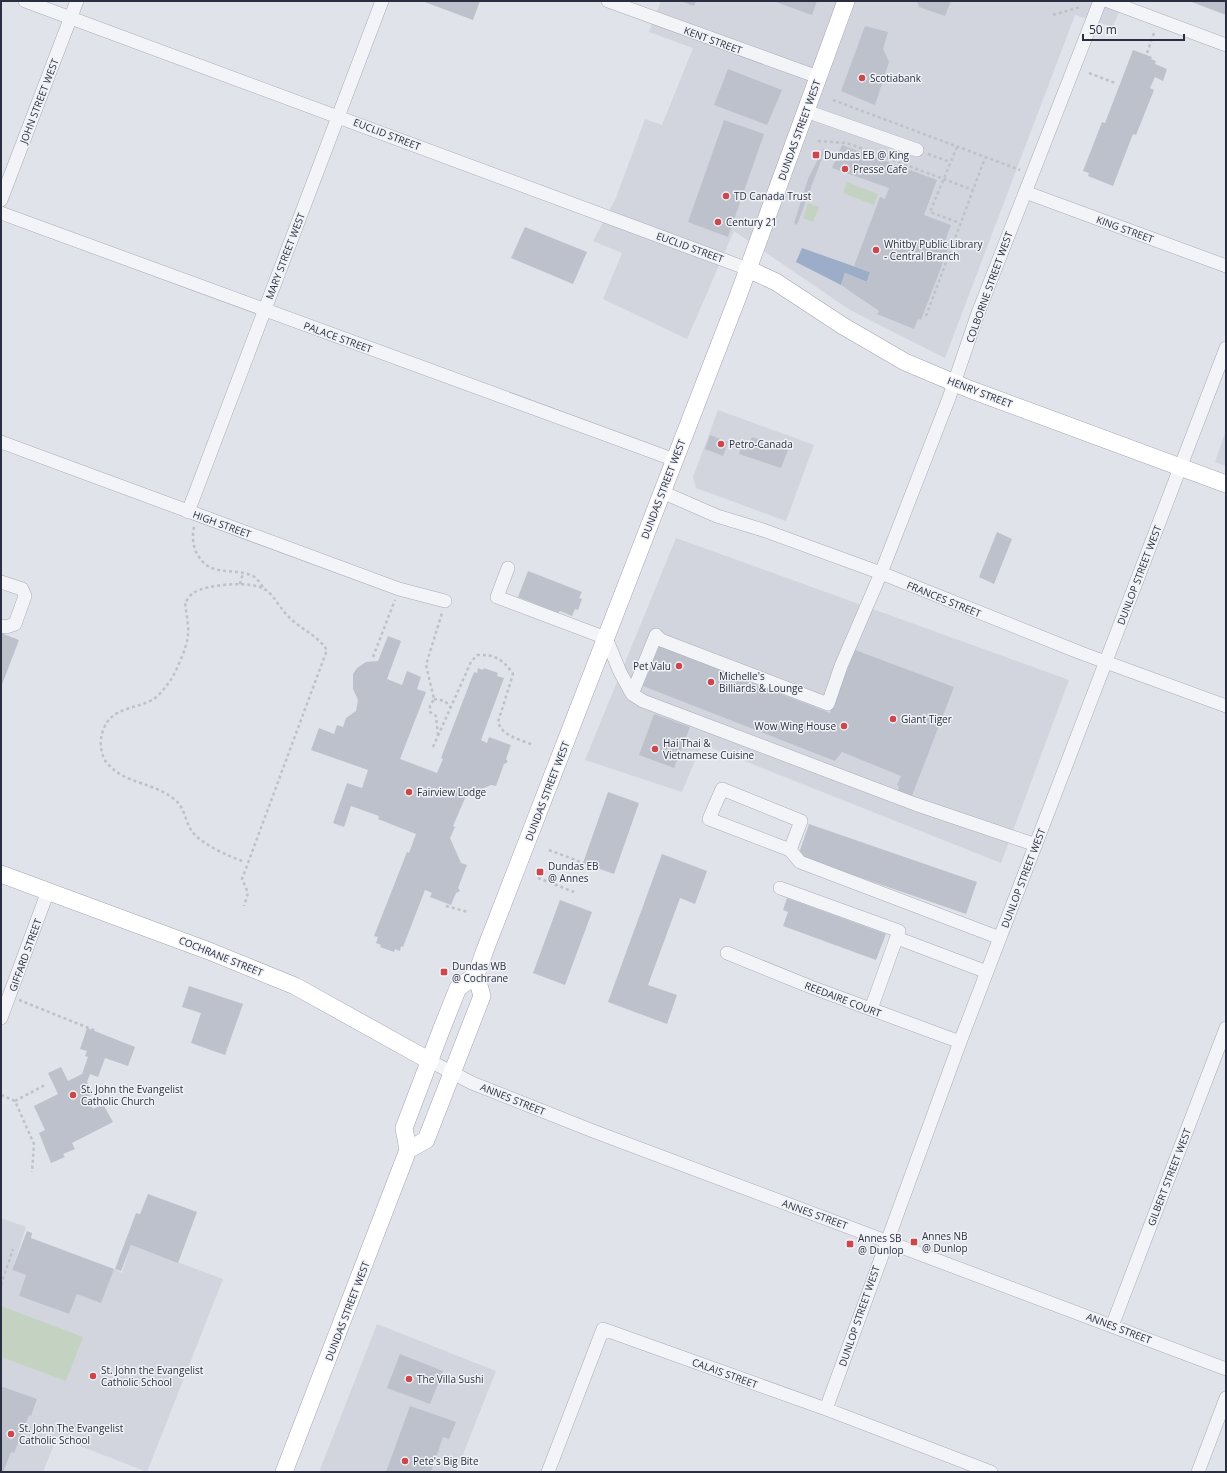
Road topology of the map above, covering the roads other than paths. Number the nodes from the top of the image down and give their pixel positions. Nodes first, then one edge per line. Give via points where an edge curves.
1 (25, 1) edge
2 (77, 1) edge
3 (382, 1) edge
4 (608, 1) edge
5 (846, 1) edge
6 (1100, 1) edge
7 (1108, 1) edge
8 (70, 18) junction
9 (1226, 45) edge
10 (818, 78) junction
11 (806, 111) junction
12 (339, 116) junction
13 (917, 150) road end
14 (1025, 192) junction
15 (1, 200) edge
16 (1, 213) edge
17 (1226, 266) edge
18 (748, 269) junction
19 (265, 311) junction
20 (1226, 348) edge
21 (955, 383) junction
22 (1, 442) edge
23 (675, 460) junction
24 (1180, 467) junction
25 (1226, 484) edge
26 (662, 492) junction
27 (188, 512) junction
28 (508, 568) dead end
29 (881, 574) junction
30 (1, 582) edge
31 (445, 601) road end
32 (1, 626) edge
33 (606, 638) junction
34 (1106, 661) junction
35 (632, 694) junction
36 (1226, 706) edge
37 (1036, 846) junction
38 (790, 850) junction
39 (1, 874) edge
40 (780, 888) dead end
41 (48, 891) junction
42 (897, 938) junction
43 (1000, 938) junction
44 (727, 953) dead end
45 (987, 972) junction
46 (476, 976) junction
47 (871, 1009) junction
48 (1, 1018) edge
49 (1226, 1028) edge
50 (960, 1042) junction
51 (430, 1061) junction
52 (452, 1073) junction
53 (408, 1150) junction
54 (886, 1241) junction
55 (1112, 1326) junction
56 (1226, 1369) edge
57 (1226, 1398) edge
58 (826, 1409) junction
59 (284, 1472) edge
60 (548, 1472) edge
61 (991, 1472) edge
62 (1198, 1472) edge

1 - 8 street, EUCLID STREET
2 - 8 street, JOHN STREET WEST
3 - 12 street, MARY STREET WEST
4 - 10 street, KENT STREET
5 - 10 main road, DUNDAS STREET WEST
6 - 14 street, COLBORNE STREET WEST
7 - 9 street
8 - 12 street, EUCLID STREET
8 - 15 street, JOHN STREET WEST
10 - 11 main road, DUNDAS STREET WEST
11 - 13 street
11 - 18 main road, DUNDAS STREET WEST
12 - 18 street, EUCLID STREET
12 - 19 street, MARY STREET WEST
14 - 17 street, KING STREET
14 - 21 street, COLBORNE STREET WEST via 978,313
16 - 19 street, PALACE STREET
18 - 21 main road, HENRY STREET via 776,282 843,326 905,362
18 - 23 main road, DUNDAS STREET WEST
19 - 23 street, PALACE STREET
19 - 27 street, MARY STREET WEST
20 - 24 street, DUNLOP STREET WEST
21 - 24 main road, HENRY STREET
21 - 29 street, COLBORNE STREET WEST
22 - 27 street, HIGH STREET
23 - 26 main road, DUNDAS STREET WEST
24 - 25 main road, HENRY STREET
24 - 34 street, DUNLOP STREET WEST
26 - 29 street, FRANCES STREET via 717,516 763,530
26 - 33 main road, DUNDAS STREET WEST
27 - 31 street, HIGH STREET via 399,589
28 - 33 street via 497,597
29 - 34 street, FRANCES STREET
29 - 35 street, COLBORNE STREET WEST via 828,704 661,640 656,635
30 - 32 street via 22,589 25,596 15,624
33 - 35 street
33 - 46 main road, DUNDAS STREET WEST
34 - 36 street, FRANCES STREET
34 - 37 street, DUNLOP STREET WEST
35 - 37 street via 643,701 915,804
37 - 43 street, DUNLOP STREET WEST
38 - 38 street via 801,821 722,790 709,819
38 - 43 street via 800,862
39 - 41 main road, COCHRANE STREET
40 - 42 street via 899,931
41 - 48 street, GIFFARD STREET
41 - 51 main road, COCHRANE STREET via 295,986
42 - 45 street
42 - 47 street
43 - 45 street, DUNLOP STREET WEST
44 - 47 street, REEDAIRE COURT
45 - 50 street, DUNLOP STREET WEST
46 - 51 main road via 458,988
46 - 52 main road via 482,996
47 - 50 street, REEDAIRE COURT
49 - 55 street, GILBERT STREET WEST
50 - 54 street, DUNLOP STREET WEST
51 - 52 street, ANNES STREET
51 - 53 main road via 404,1128
52 - 53 main road via 426,1140
52 - 54 street, ANNES STREET via 593,1131
53 - 59 main road, DUNDAS STREET WEST
54 - 55 street, ANNES STREET
54 - 58 street, DUNLOP STREET WEST
55 - 56 street, ANNES STREET
57 - 62 street
58 - 60 street, CALAIS STREET via 603,1329
58 - 61 street, CALAIS STREET

